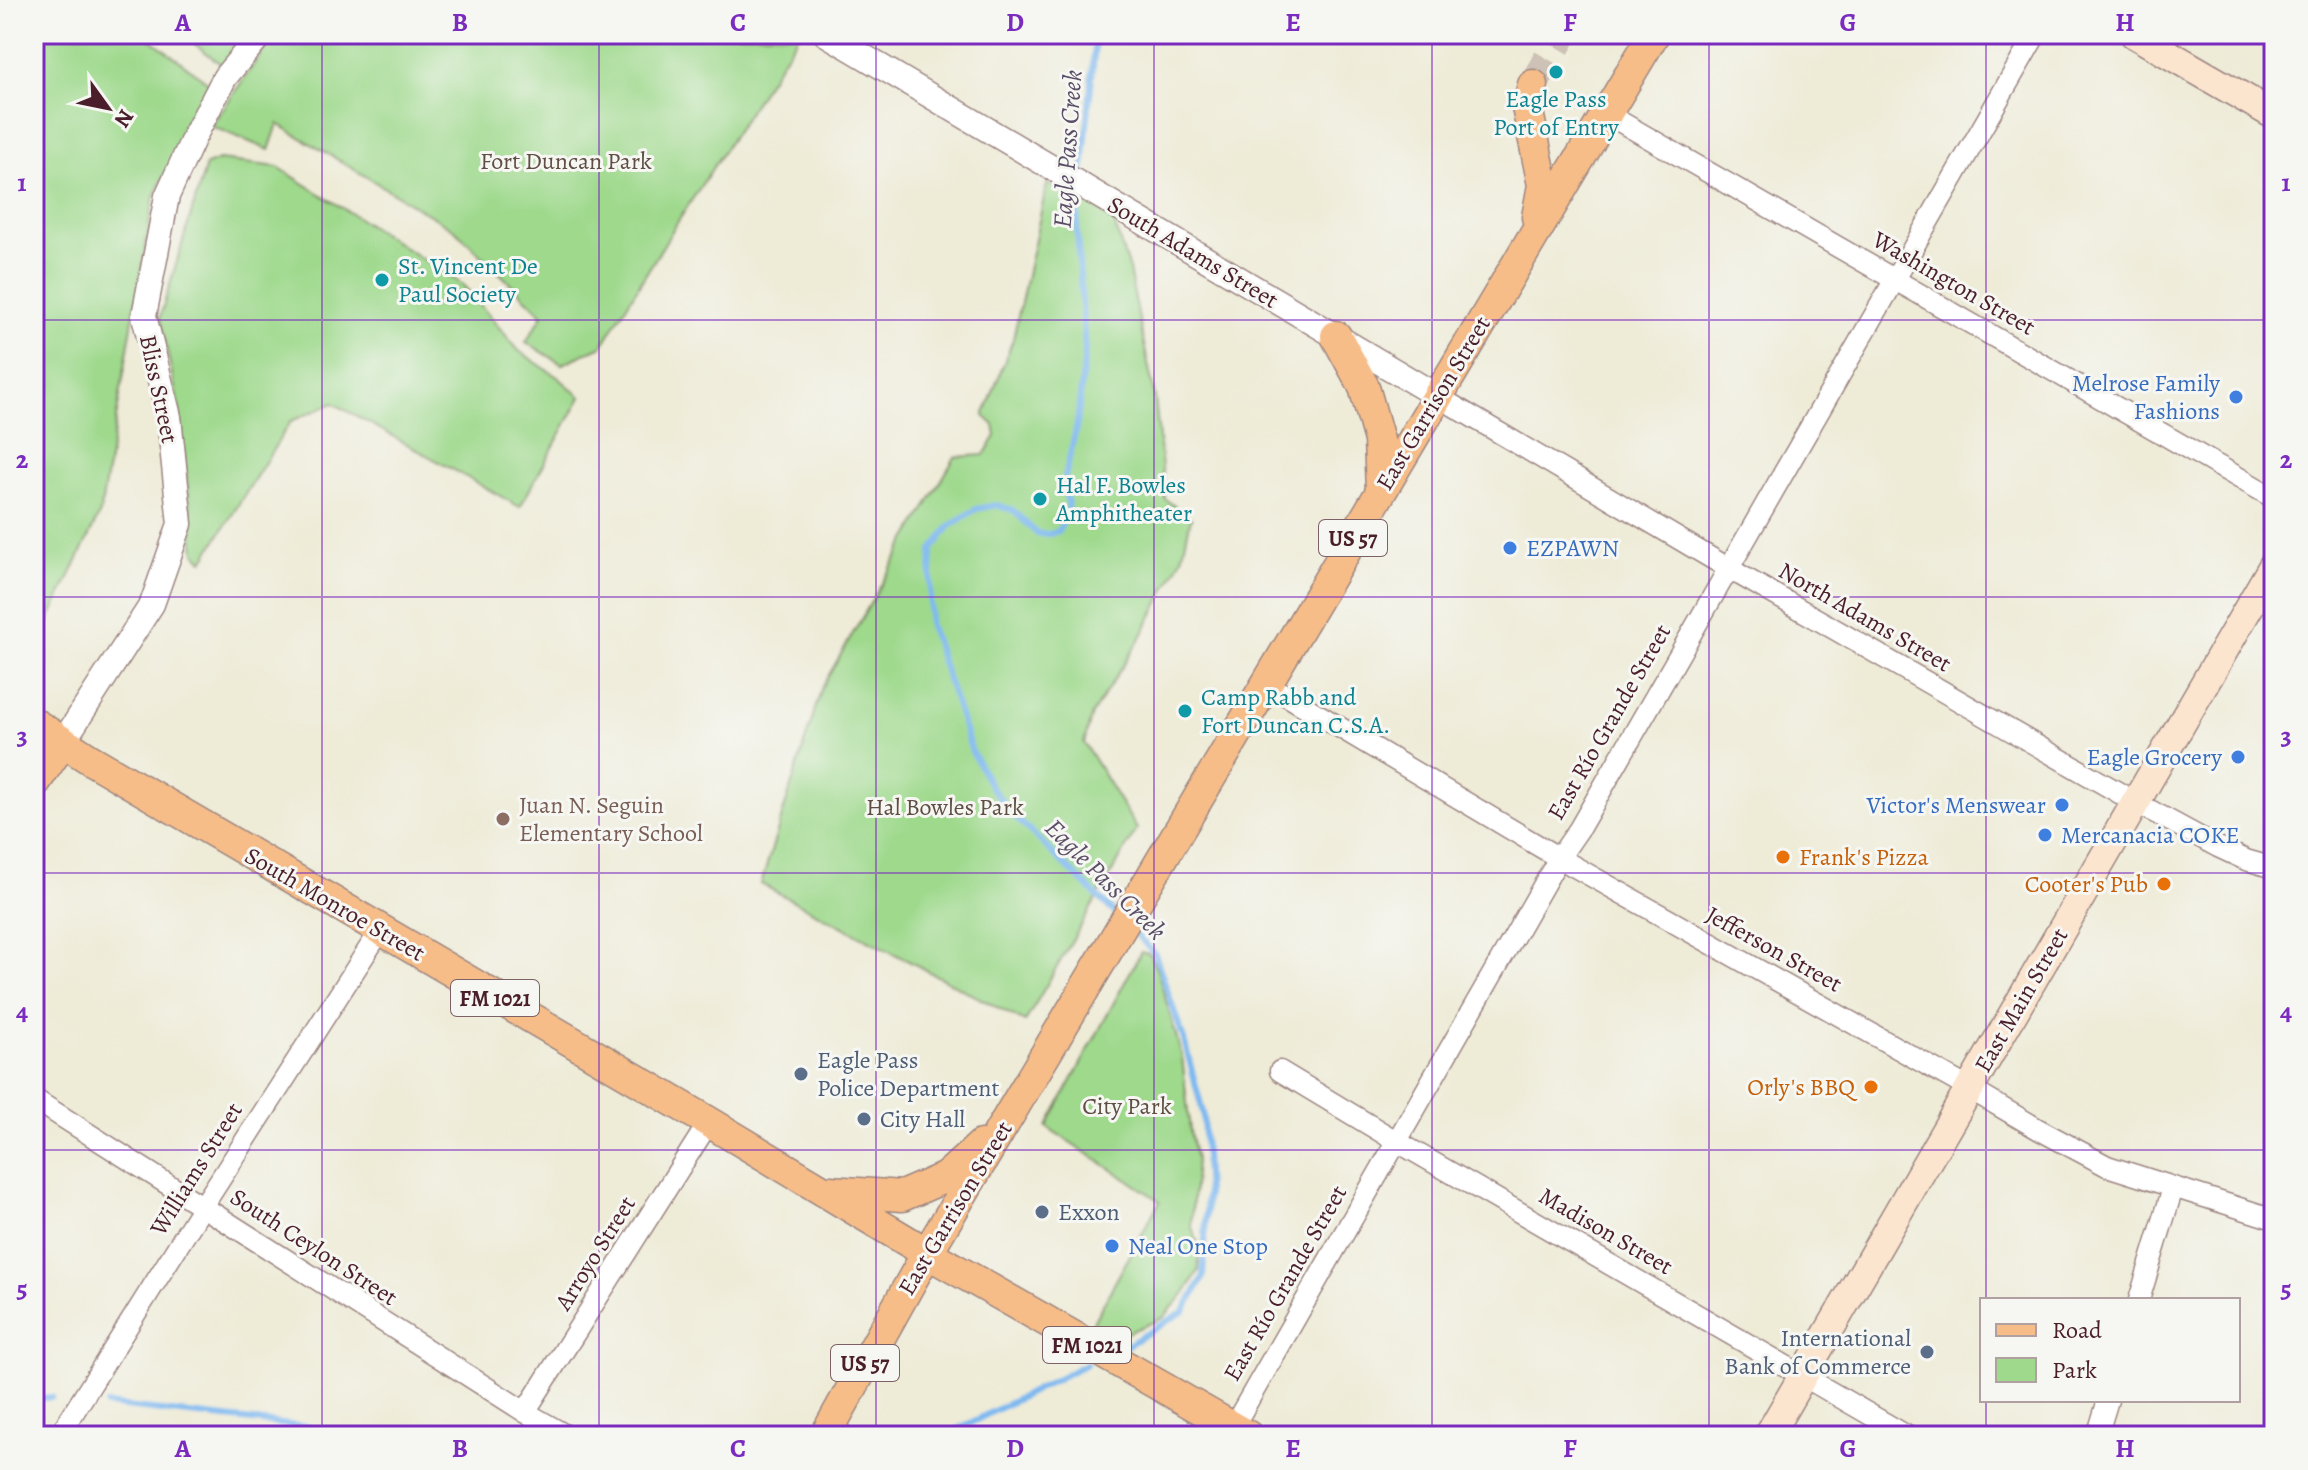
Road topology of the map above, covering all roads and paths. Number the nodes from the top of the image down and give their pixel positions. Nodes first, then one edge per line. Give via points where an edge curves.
1 (261, 34) edge
2 (826, 34) edge
3 (1654, 34) edge
4 (2036, 34) edge
5 (2134, 34) edge
6 (1533, 85) tunnel mouth
7 (1607, 114) junction
8 (2274, 115) edge
9 (1533, 234) junction
10 (1893, 278) junction
11 (1336, 336) junction
12 (1437, 396) junction
13 (1381, 491) junction
14 (2274, 498) edge
15 (2274, 564) edge
16 (1728, 568) junction
17 (1267, 684) junction
18 (34, 723) edge
19 (63, 742) junction
20 (34, 784) edge
21 (2135, 802) junction
22 (1559, 858) junction
23 (2274, 868) edge
24 (380, 931) junction
25 (1280, 1071) dead end
26 (1970, 1089) junction
27 (34, 1099) edge
28 (709, 1122) junction
29 (1006, 1122) junction
30 (1396, 1141) junction
31 (2173, 1188) junction
32 (824, 1190) junction
33 (203, 1206) junction
34 (2274, 1219) edge
35 (927, 1253) junction
36 (2140, 1298) edge
37 (1802, 1376) junction
38 (2107, 1402) edge
39 (525, 1412) junction
40 (1236, 1433) edge
41 (64, 1434) edge
42 (567, 1436) edge
43 (825, 1436) edge
44 (1768, 1436) edge
45 (1907, 1436) edge
46 (2097, 1436) edge

1 - 19 street, Bliss Street via 225,77 167,196 144,316 169,417 180,524 152,604
2 - 11 street, South Adams Street
3 - 7 main road, East Garrison Street / US 57
4 - 10 street, East Río Grande Street
5 - 8 main road
6 - 9 main road, US 57 via 1527,107 1543,185
7 - 9 main road, East Garrison Street / US 57
7 - 10 street, Washington Street
9 - 12 main road, East Garrison Street / US 57
10 - 14 street, Washington Street
10 - 16 street, East Río Grande Street
11 - 12 street, South Adams Street
11 - 13 main road via 1364,387 1379,440
12 - 13 main road, East Garrison Street / US 57
12 - 16 street, North Adams Street
13 - 17 main road, East Garrison Street / US 57
15 - 21 main road, East Main Street
16 - 21 street, North Adams Street
16 - 22 street, East Río Grande Street
17 - 22 street, Jefferson Street
17 - 29 main road, East Garrison Street / US 57
18 - 19 main road, South Monroe Street
19 - 20 main road
19 - 24 main road, South Monroe Street / FM 1021
21 - 23 street, North Adams Street via 2218,847
21 - 26 main road, East Main Street
22 - 26 street, Jefferson Street
22 - 30 street, East Río Grande Street
24 - 28 main road, South Monroe Street / FM 1021
24 - 33 street, Williams Street
25 - 30 street, Madison Street
26 - 31 street, Jefferson Street via 2107,1166
26 - 37 main road, East Main Street
27 - 33 street, South Ceylon Street
28 - 32 main road, South Monroe Street / FM 1021
28 - 39 street, Arroyo Street
29 - 32 main road via 946,1177 902,1196
29 - 35 main road, East Garrison Street / US 57
30 - 37 street, Madison Street
30 - 40 street, East Río Grande Street
31 - 34 street, Jefferson Street
31 - 36 street
32 - 35 main road, South Monroe Street / FM 1021
33 - 39 street, South Ceylon Street
33 - 41 street, Williams Street
35 - 40 main road, FM 1021
35 - 43 main road, East Garrison Street / US 57
37 - 44 main road, East Main Street
37 - 45 street, Madison Street
38 - 46 street
39 - 42 street, South Ceylon Street

